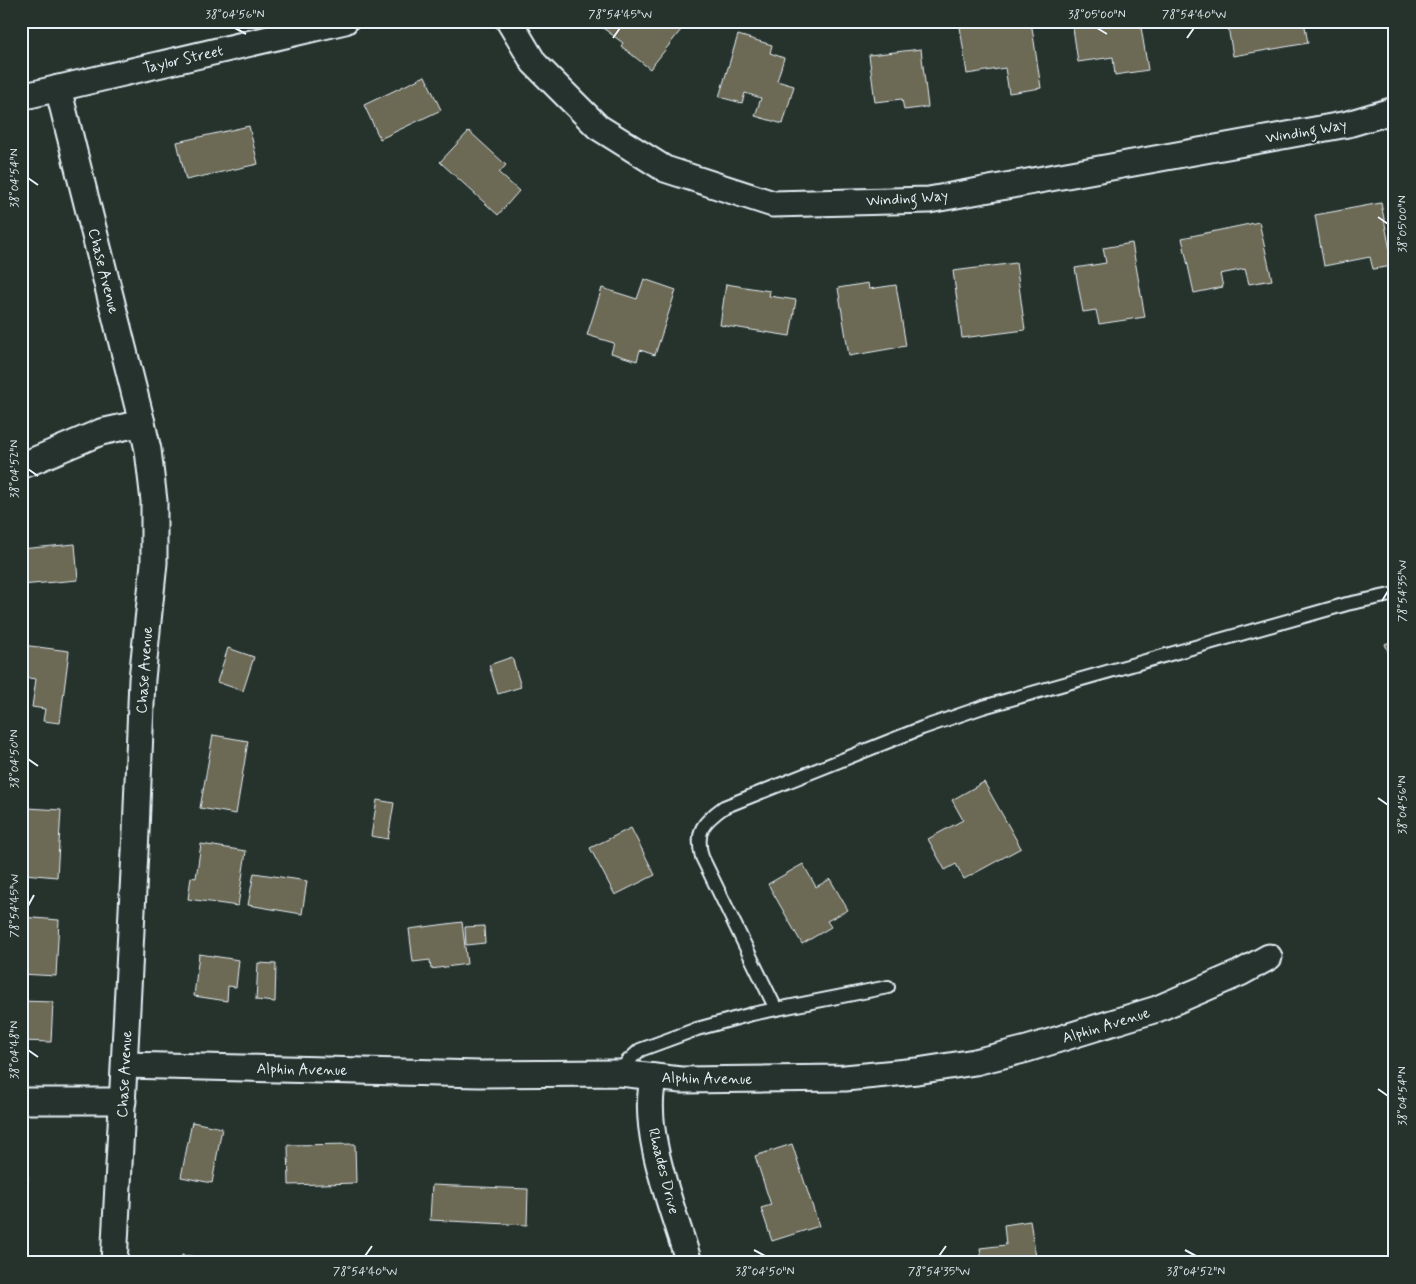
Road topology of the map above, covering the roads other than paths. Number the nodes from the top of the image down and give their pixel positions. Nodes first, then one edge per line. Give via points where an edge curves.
1 (345, 21) edge
2 (509, 21) edge
3 (58, 88) junction
4 (21, 96) edge
5 (1395, 110) edge
6 (142, 423) junction
7 (21, 466) edge
8 (1395, 594) edge
9 (1269, 957) dead end
10 (888, 987) dead end
11 (776, 1009) junction
12 (125, 1065) junction
13 (620, 1073) junction
14 (654, 1077) junction
15 (21, 1100) edge
16 (123, 1101) junction
17 (114, 1263) edge
18 (689, 1263) edge

1 - 3 street, Taylor Street
2 - 5 street, Winding Way via 534,63 598,127 665,169 773,204 929,200 1348,124
3 - 4 street, Taylor Street
3 - 6 street, Chase Avenue
6 - 7 street via 101,432
6 - 12 street, Chase Avenue via 154,501 154,563 142,679
8 - 11 lane via 1319,612 984,706 724,807 708,818 698,843
9 - 14 street, Alphin Avenue via 1157,1009 975,1062 845,1078 681,1080
10 - 11 lane
11 - 13 lane via 697,1029 640,1050
12 - 13 street, Alphin Avenue via 479,1074
12 - 16 street, Chase Avenue
13 - 14 street, Alphin Avenue
14 - 18 street, Rhoades Drive via 649,1109 657,1156
15 - 16 street
16 - 17 street, Chase Avenue

